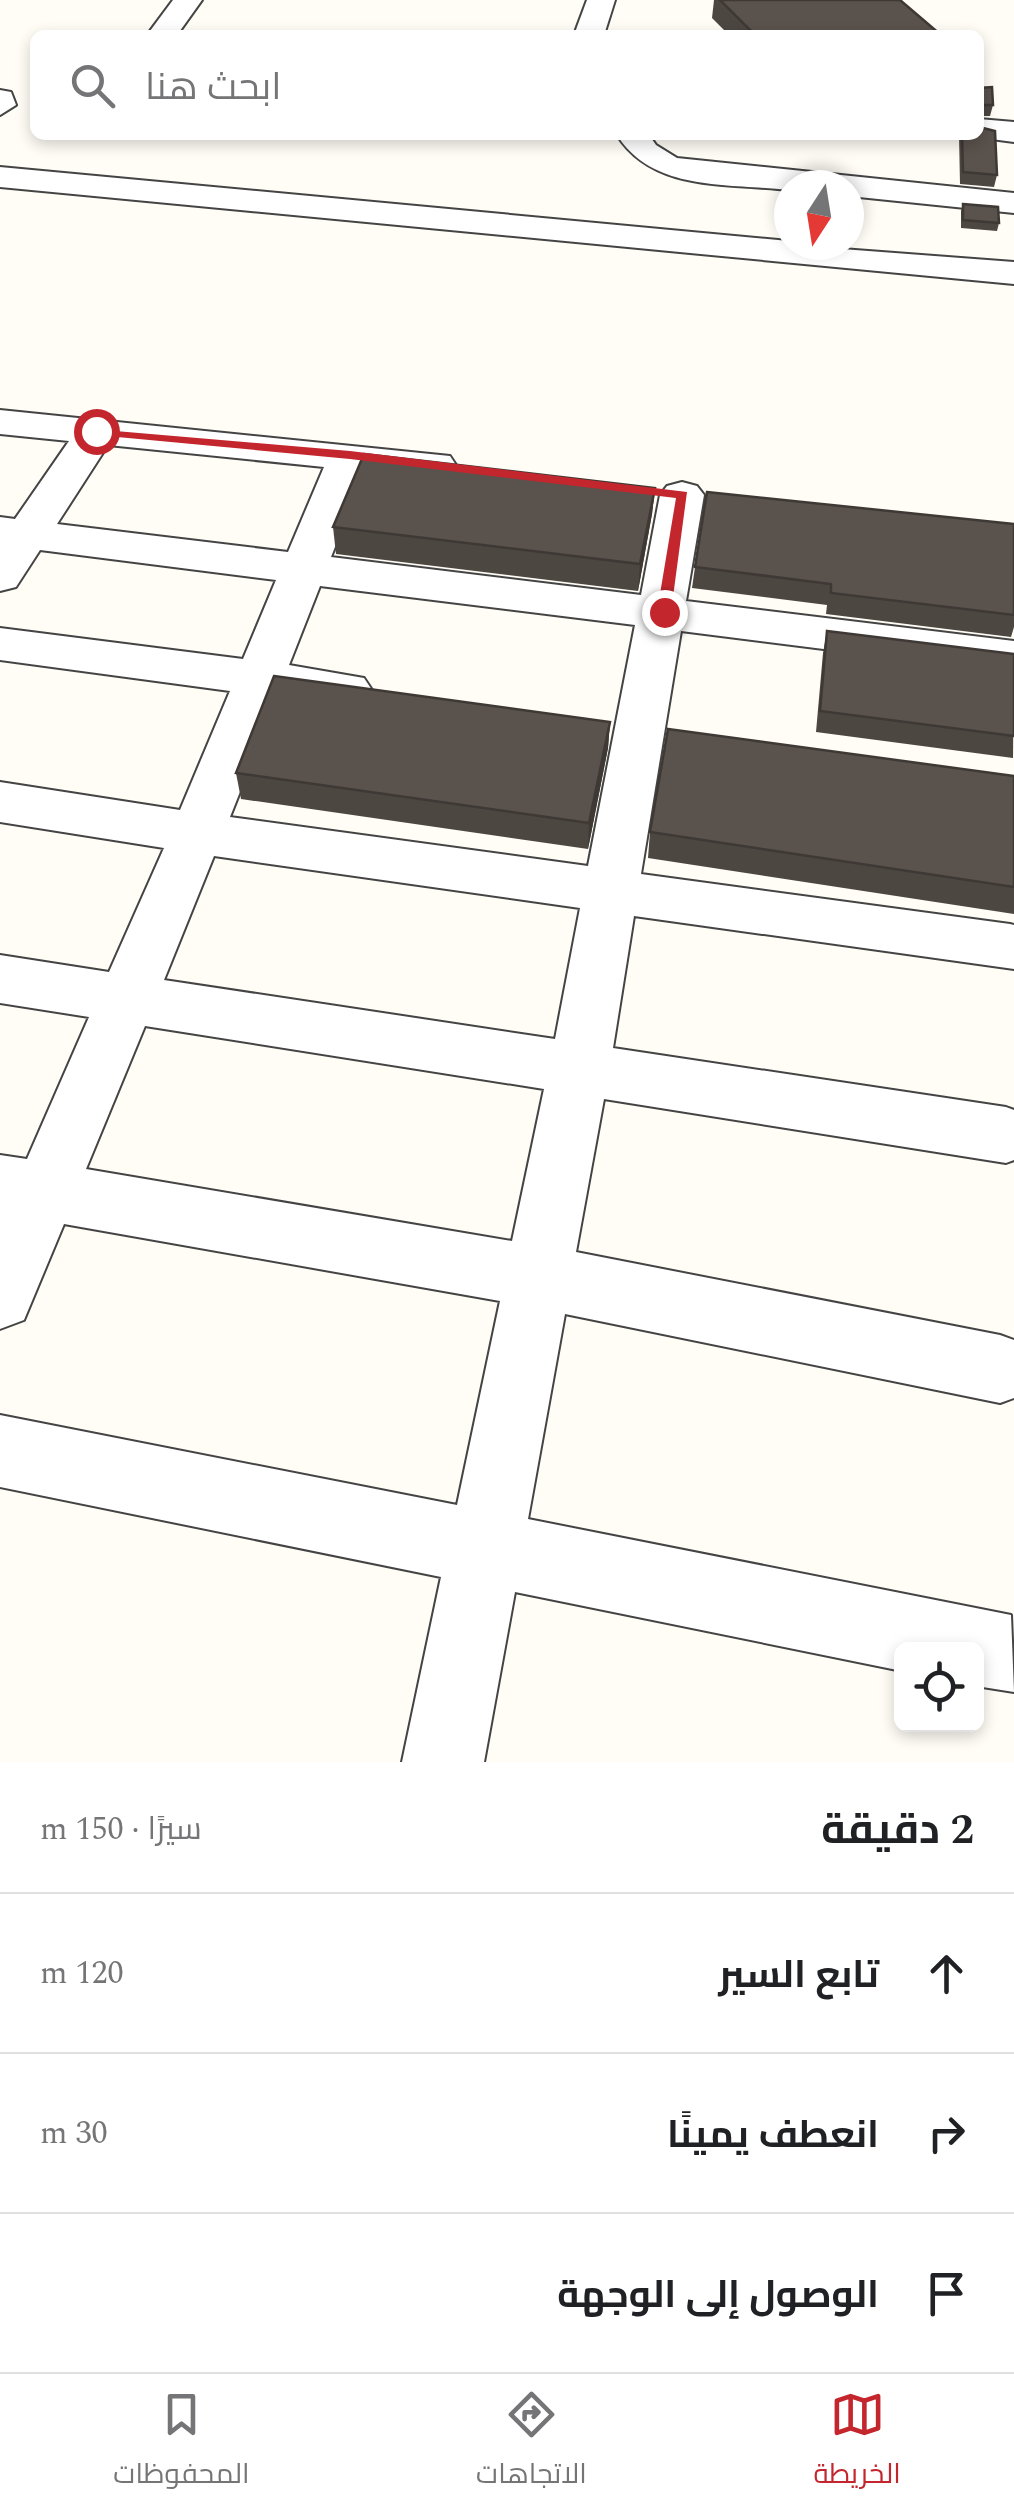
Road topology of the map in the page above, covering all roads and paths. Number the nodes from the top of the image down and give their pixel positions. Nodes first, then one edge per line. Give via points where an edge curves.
1 (188, 0) edge
2 (601, 0) edge
3 (166, 30) edge
4 (590, 30) edge
5 (984, 129) edge
6 (1014, 132) edge
7 (636, 140) edge
8 (0, 157) edge
9 (0, 177) edge
10 (774, 179) edge
11 (864, 188) edge
12 (1014, 203) edge
13 (513, 215) junction
14 (774, 228) edge
15 (864, 235) edge
16 (1014, 249) edge
17 (1014, 272) edge
18 (0, 422) edge
19 (96, 431) junction
20 (350, 455) junction
21 (467, 469) edge
22 (682, 494) dead end
23 (14, 533) edge
24 (303, 567) junction
25 (0, 576) edge
26 (664, 612) junction
27 (0, 644) edge
28 (1014, 657) edge
29 (259, 678) junction
30 (392, 696) edge
31 (0, 802) edge
32 (197, 834) junction
33 (612, 888) junction
34 (1010, 946) dead end
35 (0, 979) edge
36 (126, 999) junction
37 (579, 1068) junction
38 (1006, 1135) dead end
39 (22, 1188) edge
40 (536, 1276) junction
41 (0, 1296) edge
42 (1000, 1368) dead end
43 (0, 1452) edge
44 (484, 1546) junction
45 (1011, 1654) dead end
46 (443, 1762) edge

1 - 3 street
2 - 4 street
5 - 6 street
7 - 10 street via 669,168
8 - 13 street
9 - 13 street
11 - 12 street
13 - 14 street
13 - 17 street
15 - 16 street
18 - 19 street
19 - 20 street
19 - 23 street
20 - 21 street
20 - 24 street
22 - 26 street
23 - 24 street
23 - 25 street
24 - 26 street
24 - 29 street
26 - 28 street
26 - 33 street
27 - 29 street
29 - 30 street
29 - 32 street
31 - 32 street
32 - 33 street
32 - 36 street
33 - 34 street
33 - 37 street
35 - 36 street
36 - 37 street
36 - 39 street
37 - 38 street
37 - 40 street
39 - 40 street
39 - 41 street
40 - 42 street
40 - 44 street
43 - 44 street
44 - 45 street
44 - 46 street

